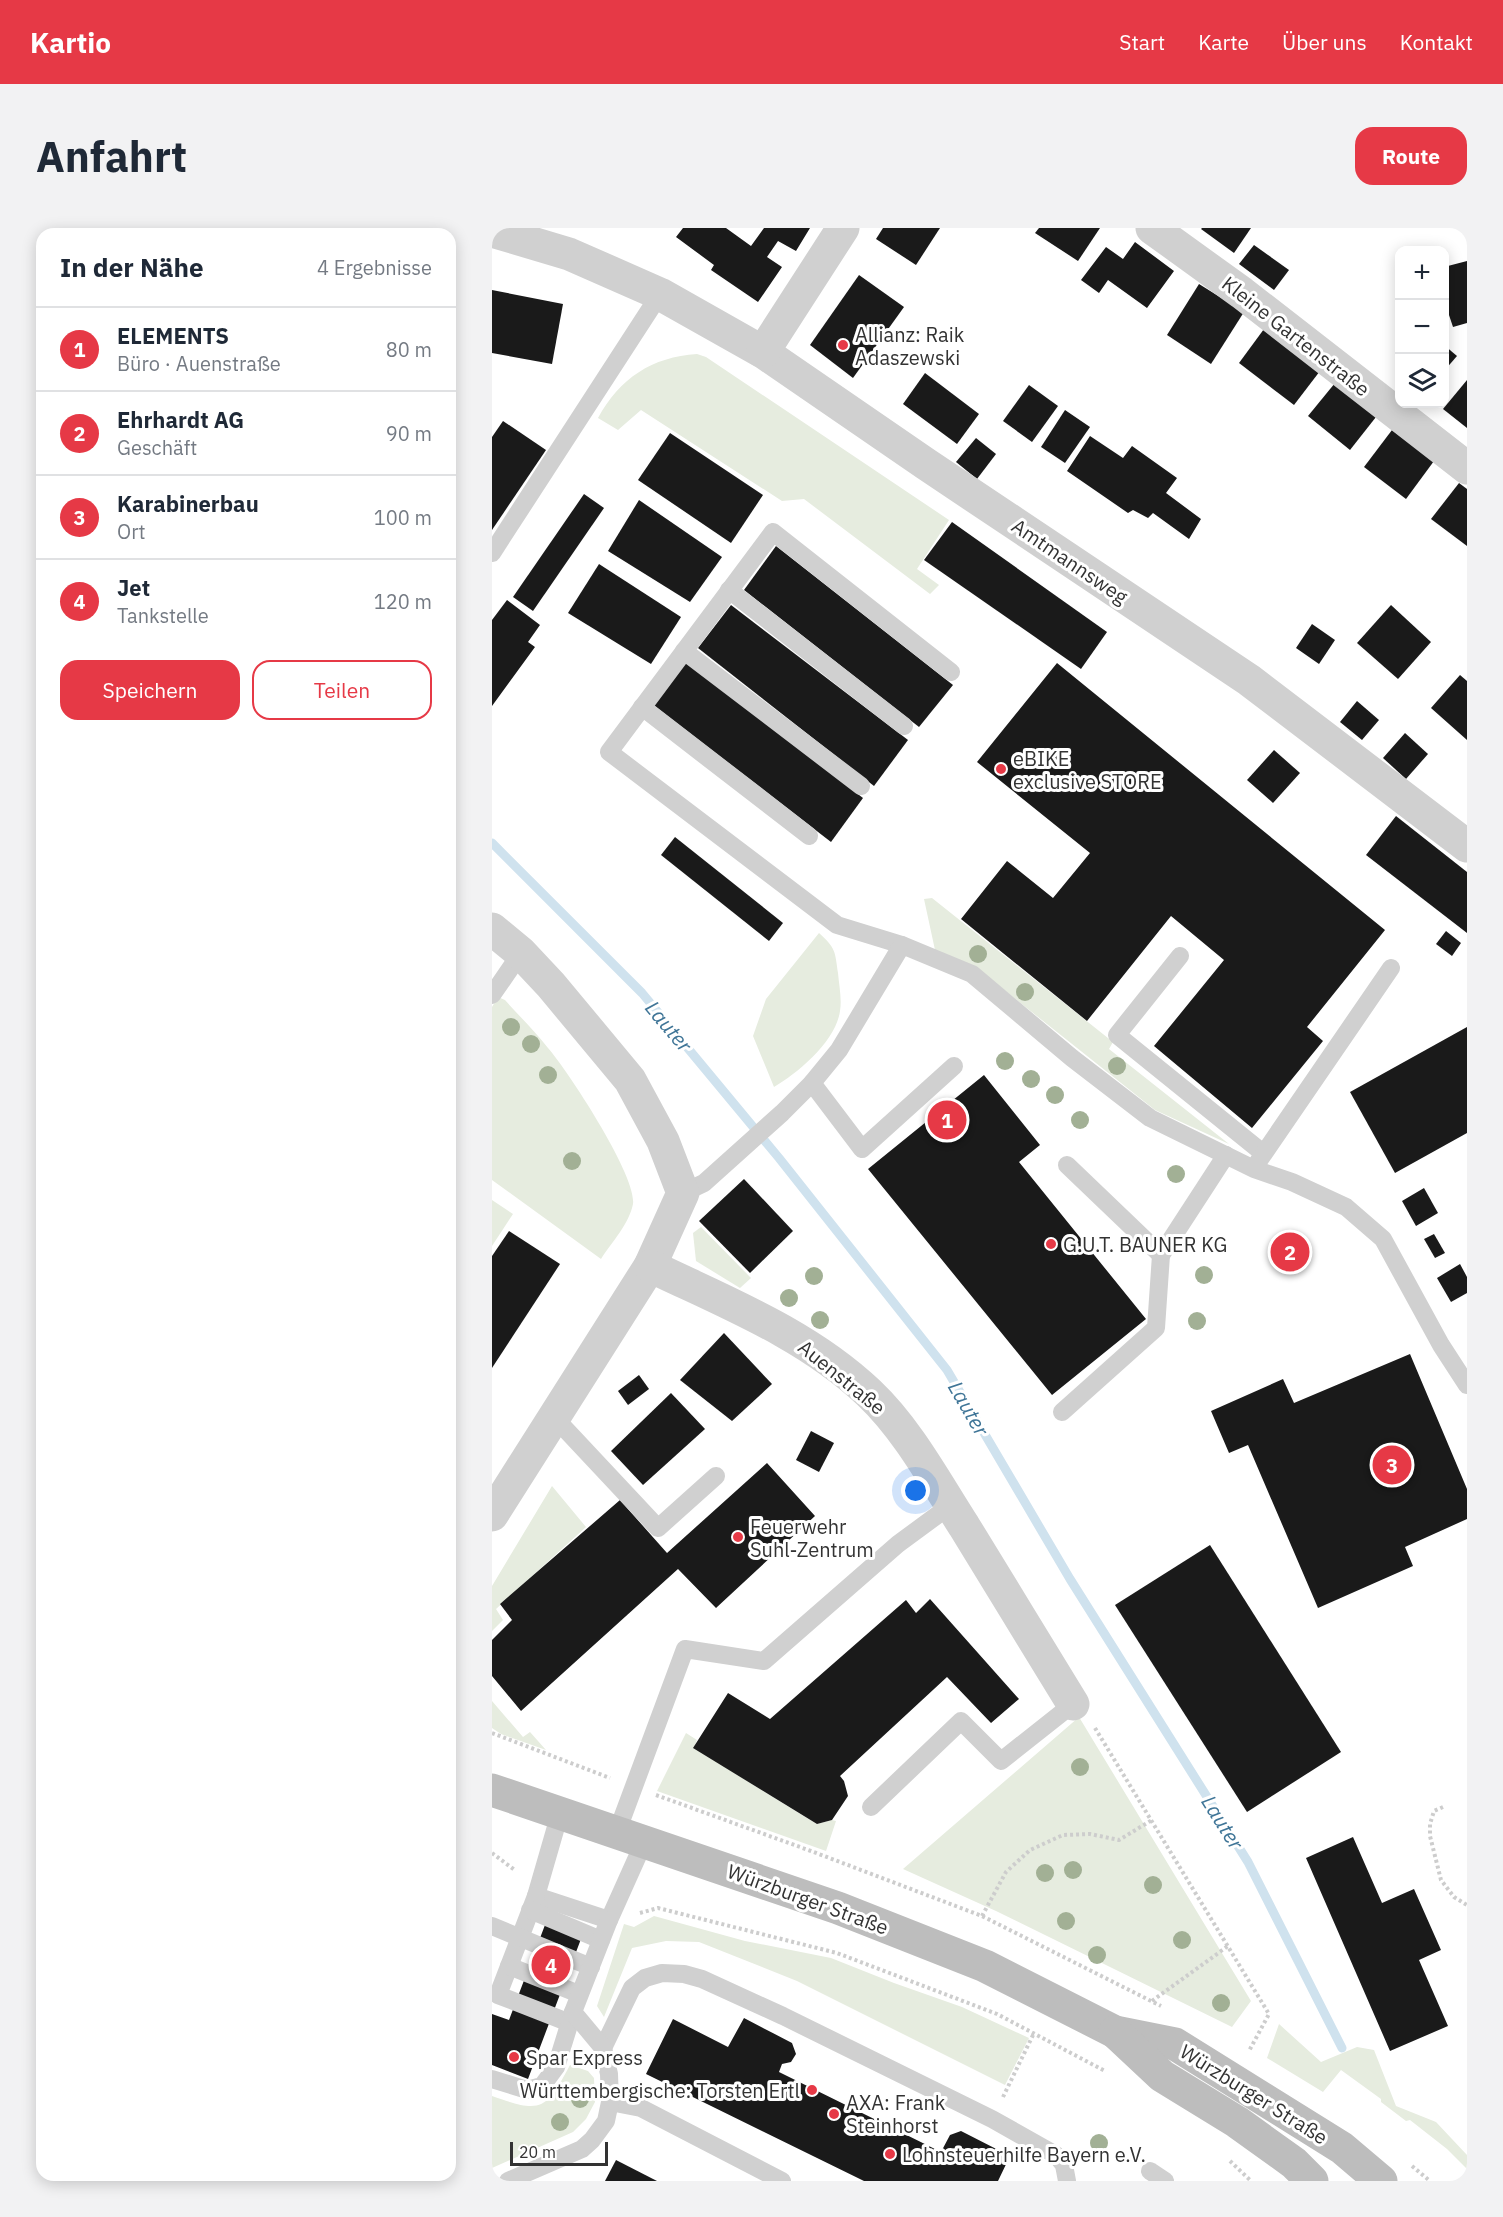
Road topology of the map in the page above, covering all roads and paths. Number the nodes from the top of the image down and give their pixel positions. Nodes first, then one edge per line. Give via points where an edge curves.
1 (843, 228) edge
2 (1152, 228) edge
3 (492, 231) edge
4 (660, 294) junction
5 (763, 351) junction
6 (1467, 468) edge
7 (492, 553) edge
8 (729, 591) junction
9 (684, 651) junction
10 (951, 672) dead end
11 (642, 707) junction
12 (904, 726) dead end
13 (861, 786) dead end
14 (809, 836) dead end
15 (1467, 846) edge
16 (492, 929) edge
17 (902, 945) junction
18 (521, 953) junction
19 (1180, 956) dead end
20 (1391, 968) dead end
21 (492, 995) edge
22 (954, 1066) dead end
23 (812, 1083) junction
24 (1226, 1155) junction
25 (1258, 1161) junction
26 (1067, 1165) dead end
27 (683, 1193) junction
28 (1161, 1255) junction
29 (650, 1266) junction
30 (1467, 1385) edge
31 (1062, 1412) dead end
32 (554, 1417) junction
33 (716, 1476) dead end
34 (951, 1505) junction
35 (492, 1515) edge
36 (1073, 1704) junction
37 (492, 1733) edge
38 (635, 1788) junction
39 (492, 1790) edge
40 (871, 1807) dead end
41 (1443, 1807) dead end
42 (560, 1813) junction
43 (1152, 1820) junction
44 (630, 1837) junction
45 (492, 1853) edge
46 (536, 1895) junction
47 (1467, 1905) edge
48 (612, 1915) junction
49 (982, 1916) junction
50 (492, 1926) edge
51 (520, 1936) junction
52 (601, 1940) junction
53 (1228, 1946) junction
54 (509, 1966) junction
55 (591, 1967) junction
56 (1152, 2001) junction
57 (1162, 2006) dead end
58 (574, 2010) junction
59 (1115, 2032) junction
60 (1034, 2033) junction
61 (1239, 2047) dead end
62 (603, 2048) junction
63 (1106, 2071) dead end
64 (492, 2079) edge
65 (610, 2102) junction
66 (992, 2119) junction
67 (1224, 2155) dead end
68 (1393, 2171) edge
69 (508, 2181) edge
70 (782, 2181) edge
71 (1067, 2181) edge
72 (1251, 2181) edge
73 (1312, 2181) edge
74 (1430, 2181) edge

1 - 5 street
2 - 6 street, Kleine Gartenstraße
3 - 4 street, Amtmannsweg via 569,254
4 - 5 street, Amtmannsweg
4 - 7 lane
5 - 15 street, Amtmannsweg via 1249,680
8 - 9 lane
8 - 10 lane via 773,532
8 - 12 lane
9 - 11 lane
9 - 13 lane
11 - 14 lane
11 - 17 lane via 609,752 837,925
16 - 18 street
17 - 23 lane via 839,1050
17 - 24 lane via 972,974 1150,1118
18 - 21 lane
18 - 27 street via 630,1080 663,1141
19 - 25 lane via 1117,1035
20 - 25 lane
22 - 23 lane via 862,1149
23 - 27 lane via 704,1183
24 - 25 lane
24 - 28 lane
25 - 30 lane via 1346,1207 1383,1239
26 - 28 lane
27 - 29 street
28 - 31 lane via 1156,1328
29 - 32 street
29 - 34 street, Auenstraße via 786,1333 868,1392 894,1420
32 - 33 lane via 657,1528
32 - 35 street
34 - 36 street, Auenstraße
34 - 38 lane via 898,1544 764,1661 685,1649
36 - 40 lane via 1001,1761 961,1720
36 - 43 path via 1082,1707
37 - 38 path
38 - 44 lane
38 - 49 path
39 - 42 main road, Würzburger Straße
41 - 47 path via 1434,1811 1430,1836 1441,1880 1454,1898
42 - 44 main road, Würzburger Straße
42 - 46 lane
43 - 49 path via 1119,1840 1090,1834 1063,1835 1030,1850 1006,1872
43 - 53 path
44 - 48 lane
44 - 59 main road, Würzburger Straße via 838,1908 985,1966
45 - 46 path
46 - 48 lane
46 - 51 lane
46 - 52 lane
48 - 52 lane
48 - 60 path via 629,1917 658,1908 837,1953 998,2014
49 - 56 path
50 - 51 lane
51 - 54 lane
51 - 55 lane
52 - 55 lane
53 - 56 path
53 - 61 path via 1269,2014 1249,2052
54 - 58 lane
54 - 58 lane via 498,1995
55 - 58 lane
56 - 57 path
58 - 62 lane
58 - 64 lane via 556,2067 542,2086 527,2090
59 - 68 main road, Würzburger Straße via 1174,2044 1342,2148
59 - 73 main road, Würzburger Straße via 1162,2076 1237,2122 1294,2163
60 - 63 path
60 - 66 path
62 - 65 lane
62 - 66 lane via 632,1988 645,1978 662,1973 684,1974 783,2016
65 - 69 lane via 606,2121 582,2149
65 - 70 lane via 640,2108
66 - 71 lane via 1056,2155 1064,2165
67 - 72 path
68 - 74 path

